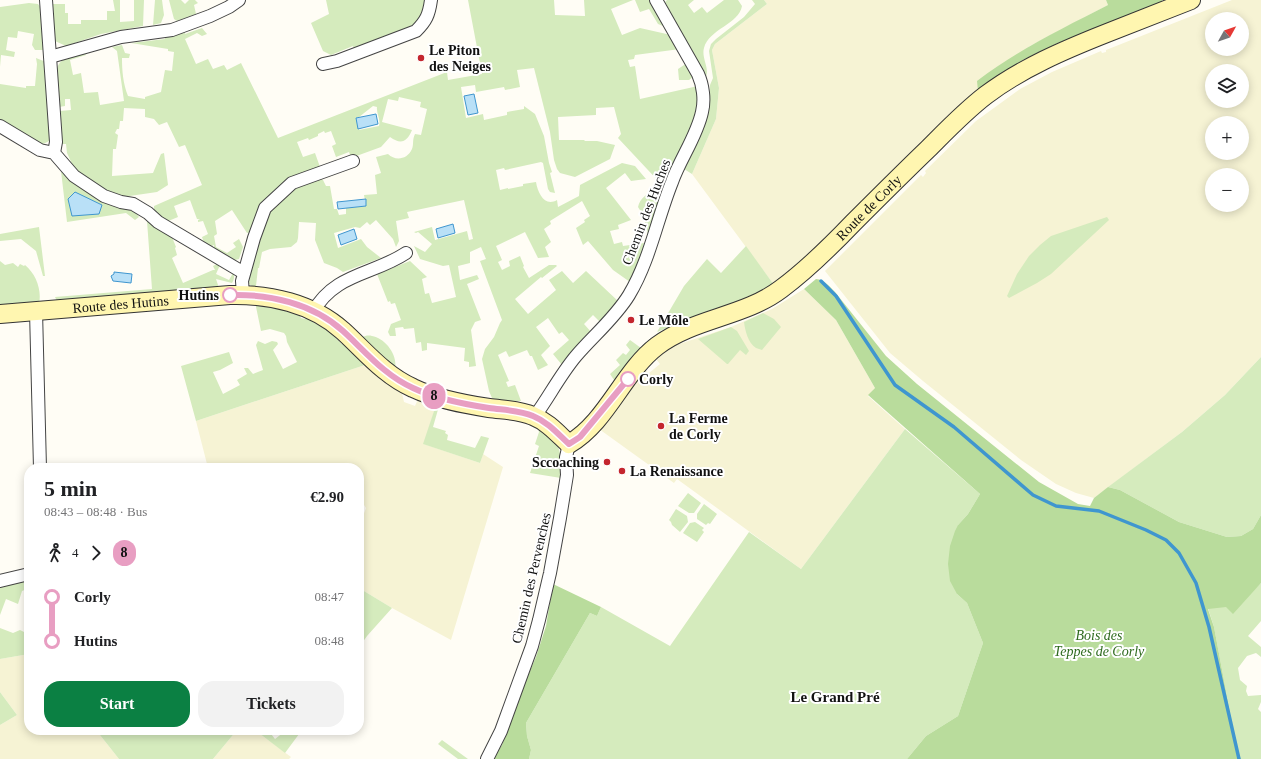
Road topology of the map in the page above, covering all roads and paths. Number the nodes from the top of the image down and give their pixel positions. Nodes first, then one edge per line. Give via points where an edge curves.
1 (46, 0) edge
2 (239, 0) edge
3 (431, 0) edge
4 (656, 0) edge
5 (1191, 0) edge
6 (50, 57) junction
7 (323, 64) dead end
8 (0, 126) edge
9 (54, 153) junction
10 (353, 161) dead end
11 (406, 253) dead end
12 (244, 273) junction
13 (243, 294) junction
14 (36, 311) junction
15 (313, 312) junction
16 (0, 314) edge
17 (535, 416) junction
18 (569, 444) junction
19 (40, 463) edge
20 (24, 575) edge
21 (0, 581) edge
22 (486, 759) edge

1 - 6 street
2 - 6 street via 210,16 172,30 121,37
3 - 7 street via 430,12 416,32
4 - 17 street, Chemin des Huches via 702,82 702,112 694,136 672,180 648,255 633,289 621,307 561,375
5 - 18 street, Route de Corly via 1041,61 985,96 950,127 807,269 766,299 679,332 656,347 643,359 580,437
6 - 9 street via 56,142
8 - 9 street via 40,150
9 - 12 street via 74,176 104,196 133,204 158,222
10 - 12 street via 292,183 264,208
11 - 15 street via 342,282 318,302
12 - 13 street
13 - 14 street, Route des Hutins
13 - 15 street, Route des Hutins via 278,298
14 - 16 street, Route des Hutins
14 - 19 street
15 - 17 street, Route des Hutins via 341,330 388,374 403,384 447,400
17 - 18 street, Route des Hutins
18 - 22 street, Chemin des Pervenches via 566,457 567,475 556,542 539,620 501,731
20 - 21 street

